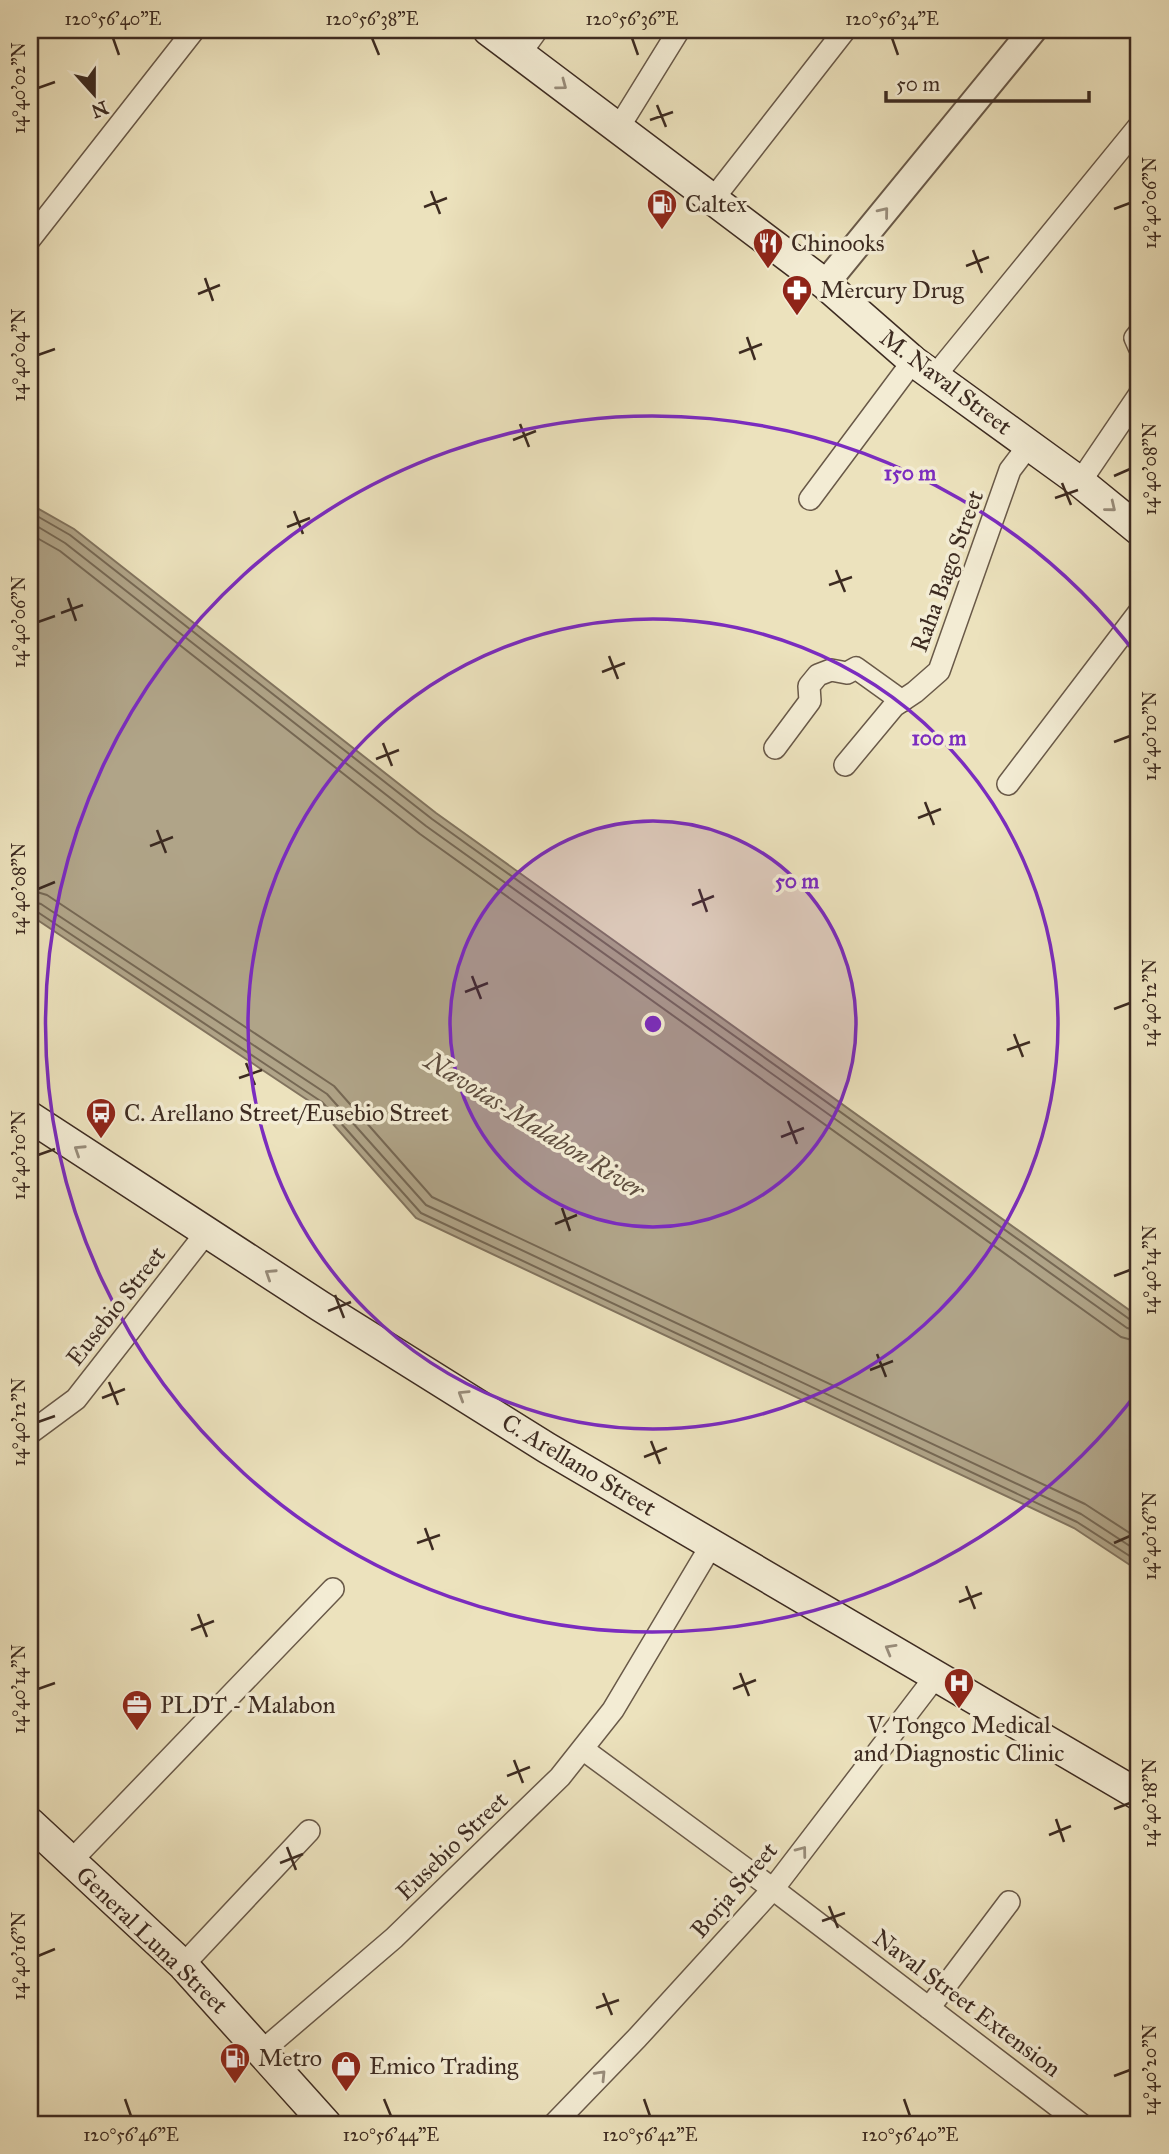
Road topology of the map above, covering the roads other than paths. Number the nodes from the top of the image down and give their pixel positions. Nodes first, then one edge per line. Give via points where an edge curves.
1 (194, 30) edge
2 (488, 30) edge
3 (679, 30) edge
4 (845, 30) edge
5 (1033, 30) edge
6 (528, 41) edge
7 (1139, 126) edge
8 (619, 127) junction
9 (713, 200) junction
10 (30, 239) edge
11 (825, 284) junction
12 (1139, 333) edge
13 (1139, 347) edge
14 (924, 369) junction
15 (1139, 395) edge
16 (1029, 445) junction
17 (1080, 482) junction
18 (810, 499) dead end
19 (1139, 530) edge
20 (1139, 611) edge
21 (902, 701) junction
22 (775, 748) dead end
23 (845, 765) dead end
24 (1008, 784) dead end
25 (30, 1117) edge
26 (206, 1233) junction
27 (30, 1433) edge
28 (712, 1544) junction
29 (333, 1589) dead end
30 (936, 1676) junction
31 (584, 1750) junction
32 (1139, 1795) edge
33 (30, 1823) edge
34 (309, 1831) dead end
35 (71, 1861) junction
36 (773, 1889) junction
37 (1009, 1902) dead end
38 (183, 1965) junction
39 (929, 2008) junction
40 (262, 2051) junction
41 (326, 2124) edge
42 (554, 2124) edge
43 (1081, 2124) edge

1 - 10 street
2 - 6 main road, M. Naval Street
3 - 8 street
4 - 9 street
11 -> 5 street
6 -> 8 main road, M. Naval Street
7 - 14 street
8 - 9 main road, M. Naval Street
9 - 11 main road, M. Naval Street
11 - 14 main road, M. Naval Street
12 - 13 street via 1135,338
14 - 16 main road, M. Naval Street
14 - 18 street
15 - 17 street
16 - 17 main road, M. Naval Street
16 - 21 street, Raha Bago Street via 1010,470 939,671
17 -> 19 main road, M. Naval Street
20 - 24 street
21 - 22 street via 856,668 847,673 831,670 818,675 809,687 810,701
21 - 23 street, Raha Bago Street
26 -> 25 main road, C. Arellano Street
26 - 27 street, Eusebio Street via 76,1399
28 -> 26 main road, C. Arellano Street via 547,1448
30 -> 28 main road, C. Arellano Street
28 - 31 street, Eusebio Street via 613,1710
29 - 35 street
30 - 32 main road, C. Arellano Street
36 -> 30 street, Borja Street
31 - 36 street, Naval Street Extension
31 - 40 street, Eusebio Street via 454,1882
33 - 35 main road, General Luna Street
34 - 38 street
35 - 38 main road, General Luna Street
36 - 39 street, Naval Street Extension
42 -> 36 street, Borja Street
37 - 39 street
38 - 40 main road, General Luna Street
39 - 43 street, Naval Street Extension
40 - 41 main road, General Luna Street

